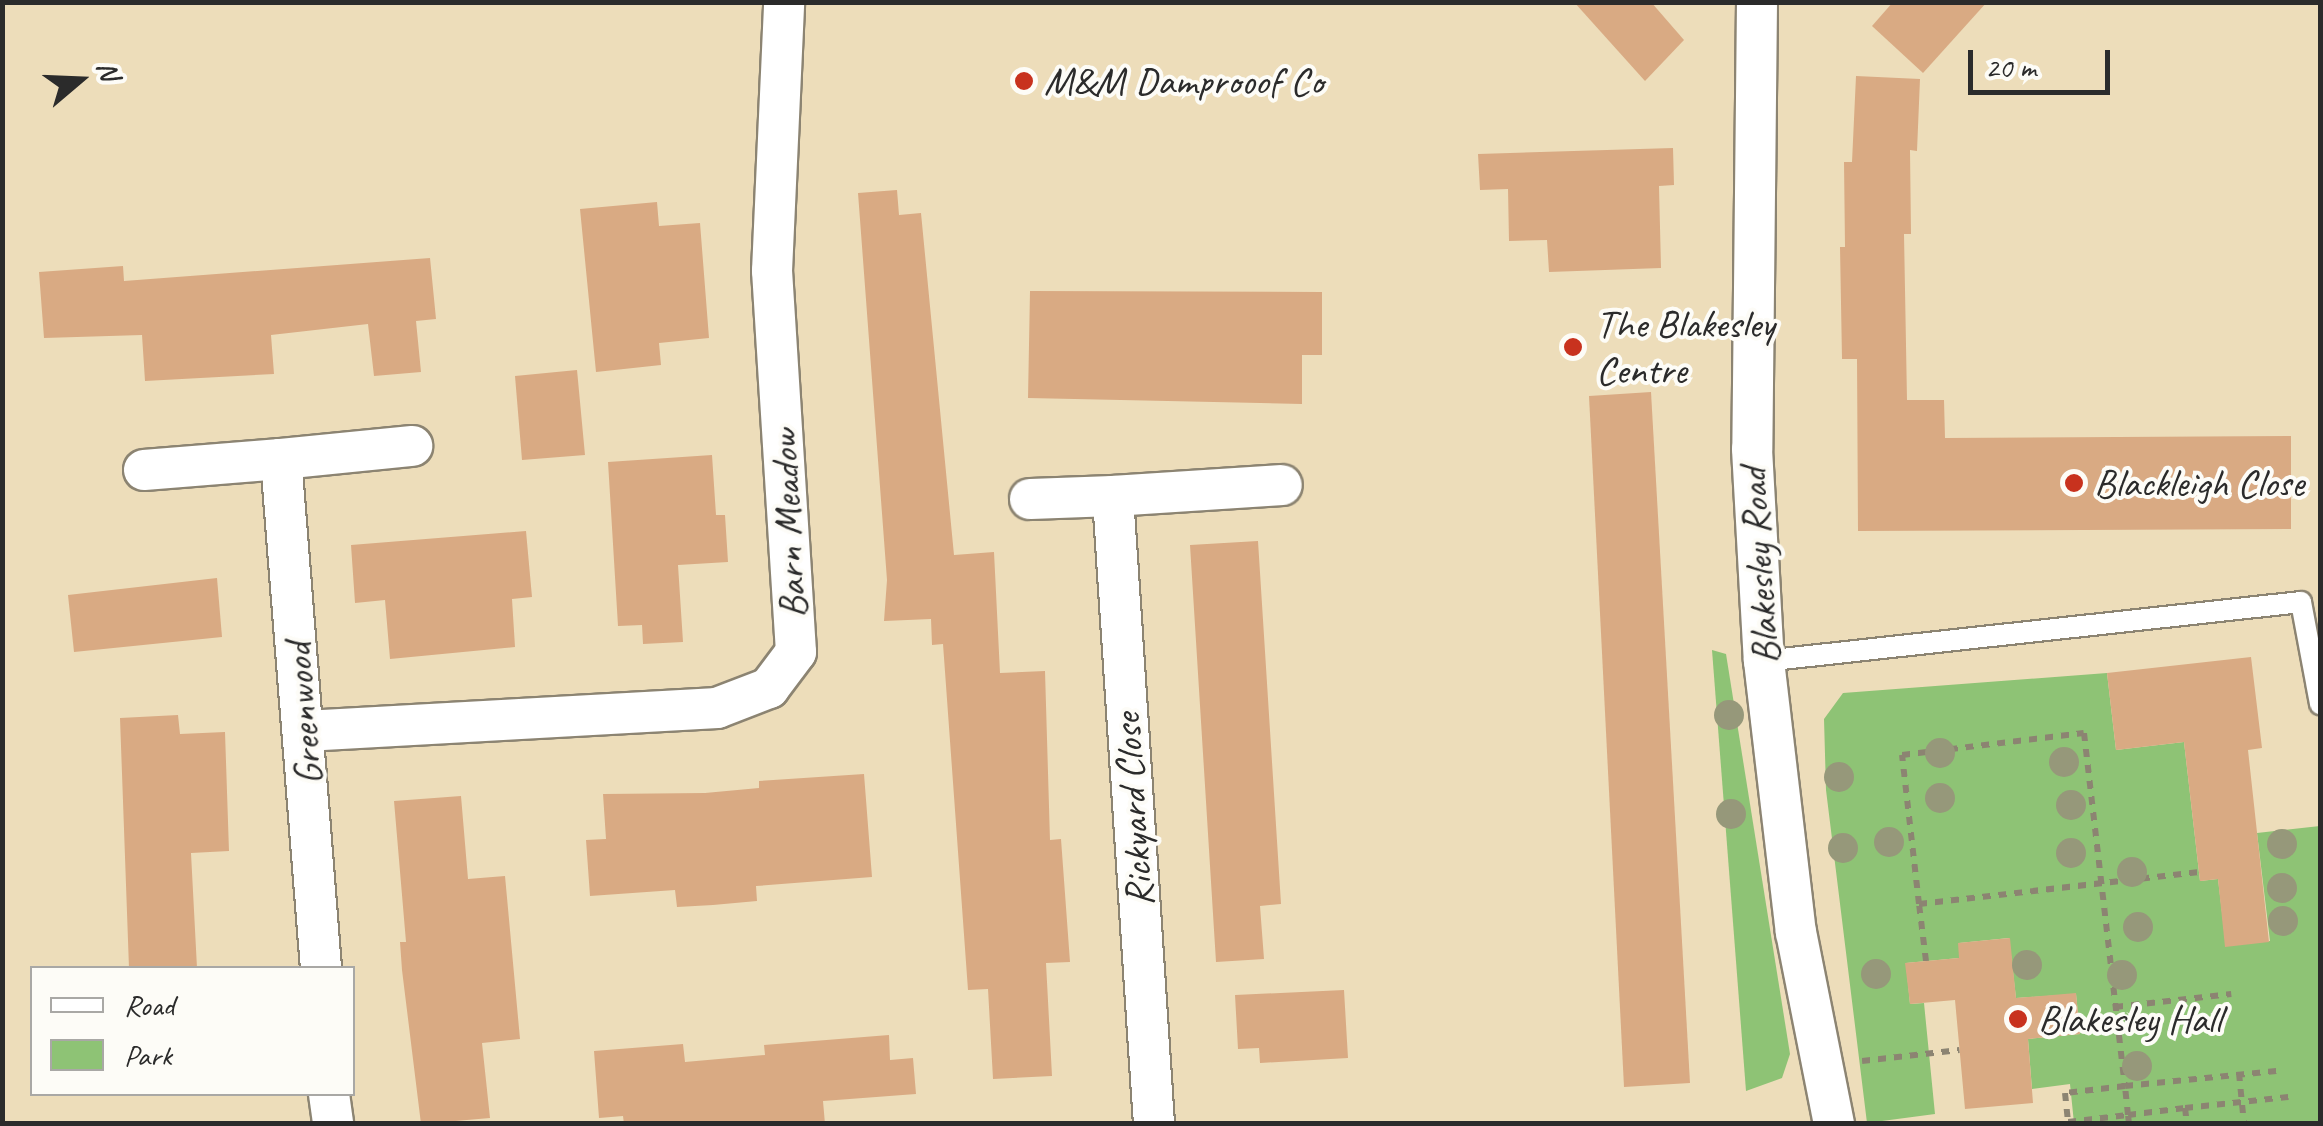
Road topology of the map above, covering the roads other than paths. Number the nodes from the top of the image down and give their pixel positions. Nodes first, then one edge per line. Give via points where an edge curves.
1 (784, 2) edge
2 (1758, 2) edge
3 (412, 446) dead end
4 (282, 459) junction
5 (144, 470) dead end
6 (1282, 485) dead end
7 (1113, 496) junction
8 (1030, 500) dead end
9 (1764, 662) junction
10 (2320, 704) edge
11 (305, 731) junction
12 (321, 966) edge
13 (330, 1096) edge
14 (333, 1124) edge
15 (1154, 1124) edge
16 (1834, 1124) edge

1 - 11 street, Barn Meadow via 772,271 796,652 769,688 717,708
2 - 9 street, Blakesley Road via 1752,449
3 - 4 street
4 - 5 street
4 - 11 street, Greenwood
6 - 7 street
7 - 8 street
7 - 15 street, Rickyard Close
9 - 10 lane via 2302,602
9 - 16 street, Blakesley Road via 1796,932
11 - 12 street, Greenwood
13 - 14 street

